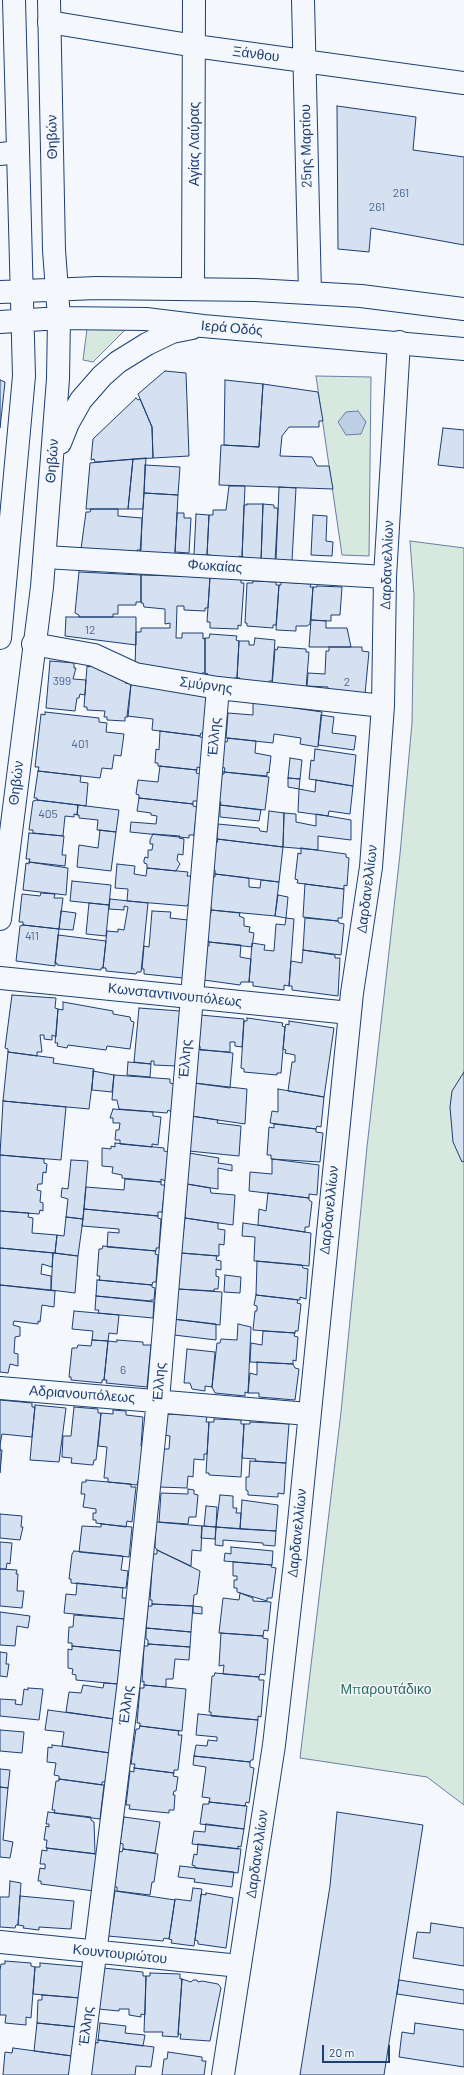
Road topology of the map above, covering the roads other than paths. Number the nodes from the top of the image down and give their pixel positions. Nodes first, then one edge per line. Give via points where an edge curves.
1 (14, 0) edge
2 (49, 0) edge
3 (194, 0) edge
4 (303, 0) edge
5 (49, 22) junction
6 (195, 46) junction
7 (304, 60) junction
8 (464, 83) edge
9 (9, 153) edge
10 (58, 288) junction
11 (193, 288) junction
12 (23, 290) junction
13 (0, 292) edge
14 (310, 293) junction
15 (464, 310) edge
16 (59, 318) junction
17 (23, 321) junction
18 (0, 322) edge
19 (202, 326) junction
20 (399, 342) junction
21 (464, 349) edge
22 (50, 492) junction
23 (44, 557) junction
24 (385, 577) junction
25 (0, 638) edge
26 (33, 644) junction
27 (218, 688) junction
28 (384, 706) junction
29 (0, 919) edge
30 (0, 978) edge
31 (191, 997) junction
32 (350, 1013) junction
33 (0, 1388) edge
34 (158, 1400) junction
35 (308, 1414) junction
36 (0, 1942) edge
37 (96, 1952) junction
38 (240, 1966) junction
39 (80, 2075) edge
40 (223, 2075) edge

1 - 9 street
2 - 5 street, Θηβών
3 - 6 street, Αγίας Λαύρας
4 - 7 street, 25ης Μαρτίου
5 - 6 street, Ξάνθου
5 - 10 street, Θηβών via 54,250
6 - 7 street, Ξάνθου
6 - 11 street, Αγίας Λαύρας
7 - 8 street, Ξάνθου
7 - 14 street, 25ης Μαρτίου
9 - 12 street
10 - 11 street
10 - 12 street
10 - 16 street, Θηβών
11 - 14 street
12 - 13 street
12 - 17 street
14 - 15 street via 361,296
16 - 17 street, Ιερά Οδός
16 - 19 street, Ιερά Οδός via 146,319
16 - 22 street, Θηβών via 58,379
17 - 18 street, Ιερά Οδός
17 - 25 street via 24,376
19 - 20 street, Ιερά Οδός
19 - 22 street via 172,332 154,341 118,362 102,376 81,400 68,423 57,451
20 - 21 street, Ιερά Οδός
20 - 24 street, Δαρδανελλίων
22 - 23 street, Θηβών
23 - 24 street, Φωκαίας
23 - 26 street, Θηβών
24 - 28 street, Δαρδανελλίων
26 - 27 street, Σμύρνης via 94,655 135,674
26 - 29 street, Θηβών
27 - 28 street, Σμύρνης
27 - 31 street, Έλλης
28 - 32 street, Δαρδανελλίων via 371,867
30 - 31 street, Κωνσταντινουπόλεως
31 - 32 street, Κωνσταντινουπόλεως
31 - 34 street, Έλλης
32 - 35 street, Δαρδανελλίων
33 - 34 street, Αδριανουπόλεως
34 - 35 street, Αδριανουπόλεως
34 - 37 street, Έλλης via 129,1681
35 - 38 street, Δαρδανελλίων via 295,1562 274,1745
36 - 37 street, Κουντουριώτου
37 - 38 street, Κουντουριώτου
37 - 39 street, Έλλης
38 - 40 street, Δαρδανελλίων

